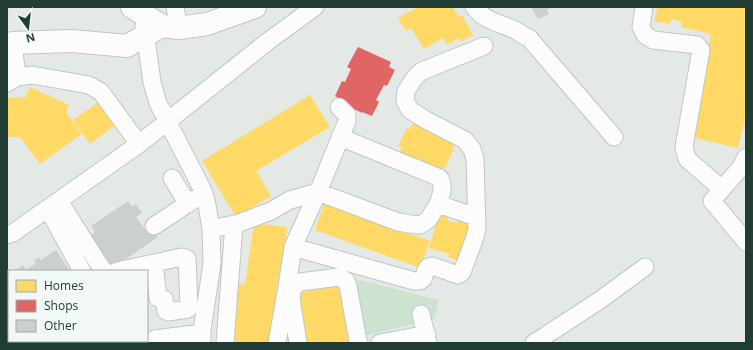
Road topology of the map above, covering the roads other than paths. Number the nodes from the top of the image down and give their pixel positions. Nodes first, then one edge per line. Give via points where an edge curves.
1 (175, 7) edge
2 (255, 7) edge
3 (315, 7) edge
4 (474, 7) edge
5 (644, 7) edge
6 (139, 9) edge
7 (162, 30) junction
8 (10, 44) edge
9 (484, 46) dead end
10 (12, 80) edge
11 (339, 107) dead end
12 (168, 122) junction
13 (340, 137) junction
14 (614, 137) dead end
15 (139, 144) junction
16 (746, 157) edge
17 (172, 178) dead end
18 (722, 189) junction
19 (318, 192) junction
20 (204, 193) junction
21 (188, 204) junction
22 (438, 204) junction
23 (53, 205) junction
24 (476, 217) junction
25 (234, 224) junction
26 (154, 226) dead end
27 (211, 229) junction
28 (9, 230) edge
29 (746, 242) edge
30 (293, 247) junction
31 (154, 263) dead end
32 (644, 267) dead end
33 (82, 270) edge
34 (104, 270) edge
35 (122, 270) edge
36 (421, 314) dead end
37 (195, 338) edge
38 (428, 339) edge
39 (151, 343) edge
40 (225, 343) edge
41 (277, 343) edge
42 (298, 343) edge
43 (359, 343) edge
44 (380, 343) edge
45 (534, 343) edge

1 - 7 street
2 - 7 street via 207,24
3 - 12 street via 267,42
4 - 14 street via 486,18 529,38
5 - 18 street via 641,27 645,34 653,40 697,45 701,50 684,147 687,159
6 - 7 street
7 - 8 street via 127,46 72,41
7 - 12 street via 152,82 158,103
8 - 10 street
9 - 24 street via 422,71 406,91 405,101 410,110 465,140 472,149 475,159
10 - 15 street via 32,75 89,85 101,92
11 - 13 street via 348,115
12 - 15 street
12 - 20 street
13 - 19 street
13 - 22 street via 440,178 442,192
15 - 23 street
16 - 18 street
17 - 21 street
18 - 29 street via 712,201
19 - 22 street via 398,222 410,224 420,225 428,220
19 - 25 street via 290,200 271,211
19 - 30 street
20 - 21 street
20 - 27 street
21 - 26 street
22 - 24 street
23 - 28 street
23 - 33 street
23 - 34 street
24 - 30 street via 477,229 474,240 462,272 458,275 432,266 428,267 423,279 414,282
25 - 27 street
25 - 40 street
27 - 37 street via 212,264
30 - 41 street
31 - 35 street
32 - 45 street via 600,300
36 - 38 street
37 - 39 street via 155,339
38 - 44 street
42 - 43 street via 291,298 295,285 300,282 339,277 346,281 348,286

